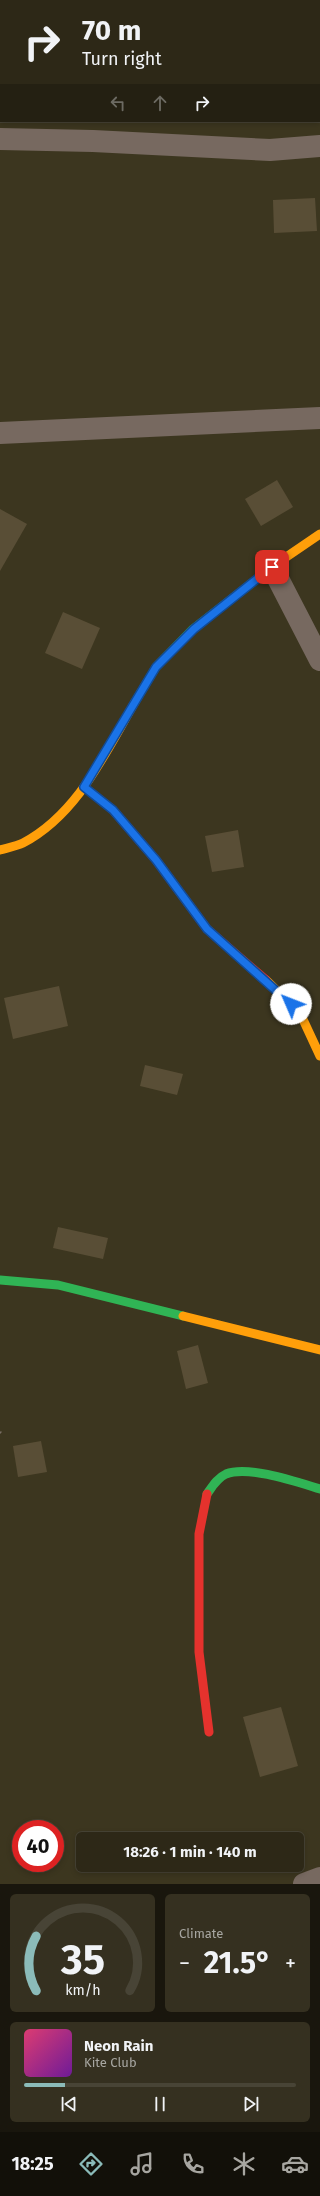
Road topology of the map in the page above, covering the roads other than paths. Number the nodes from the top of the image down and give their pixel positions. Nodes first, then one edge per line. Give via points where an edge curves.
1 (0, 139) edge
2 (320, 146) edge
3 (320, 418) edge
4 (0, 432) edge
5 (320, 534) edge
6 (272, 567) junction
7 (320, 660) edge
8 (84, 787) junction
9 (0, 850) edge
10 (320, 1056) edge
11 (0, 1280) edge
12 (320, 1350) edge
13 (320, 1489) edge
14 (209, 1732) dead end
15 (320, 1878) edge
16 (304, 1884) edge

1 - 2 street via 270,150
3 - 4 street
5 - 6 street
6 - 7 street
6 - 8 street via 194,629 156,667
8 - 9 street via 59,817 23,843
8 - 10 street via 113,810 156,860 207,929 300,1013
11 - 12 street via 58,1285
13 - 14 street via 245,1471 226,1474 216,1481 205,1497 199,1534 200,1652
15 - 16 street

